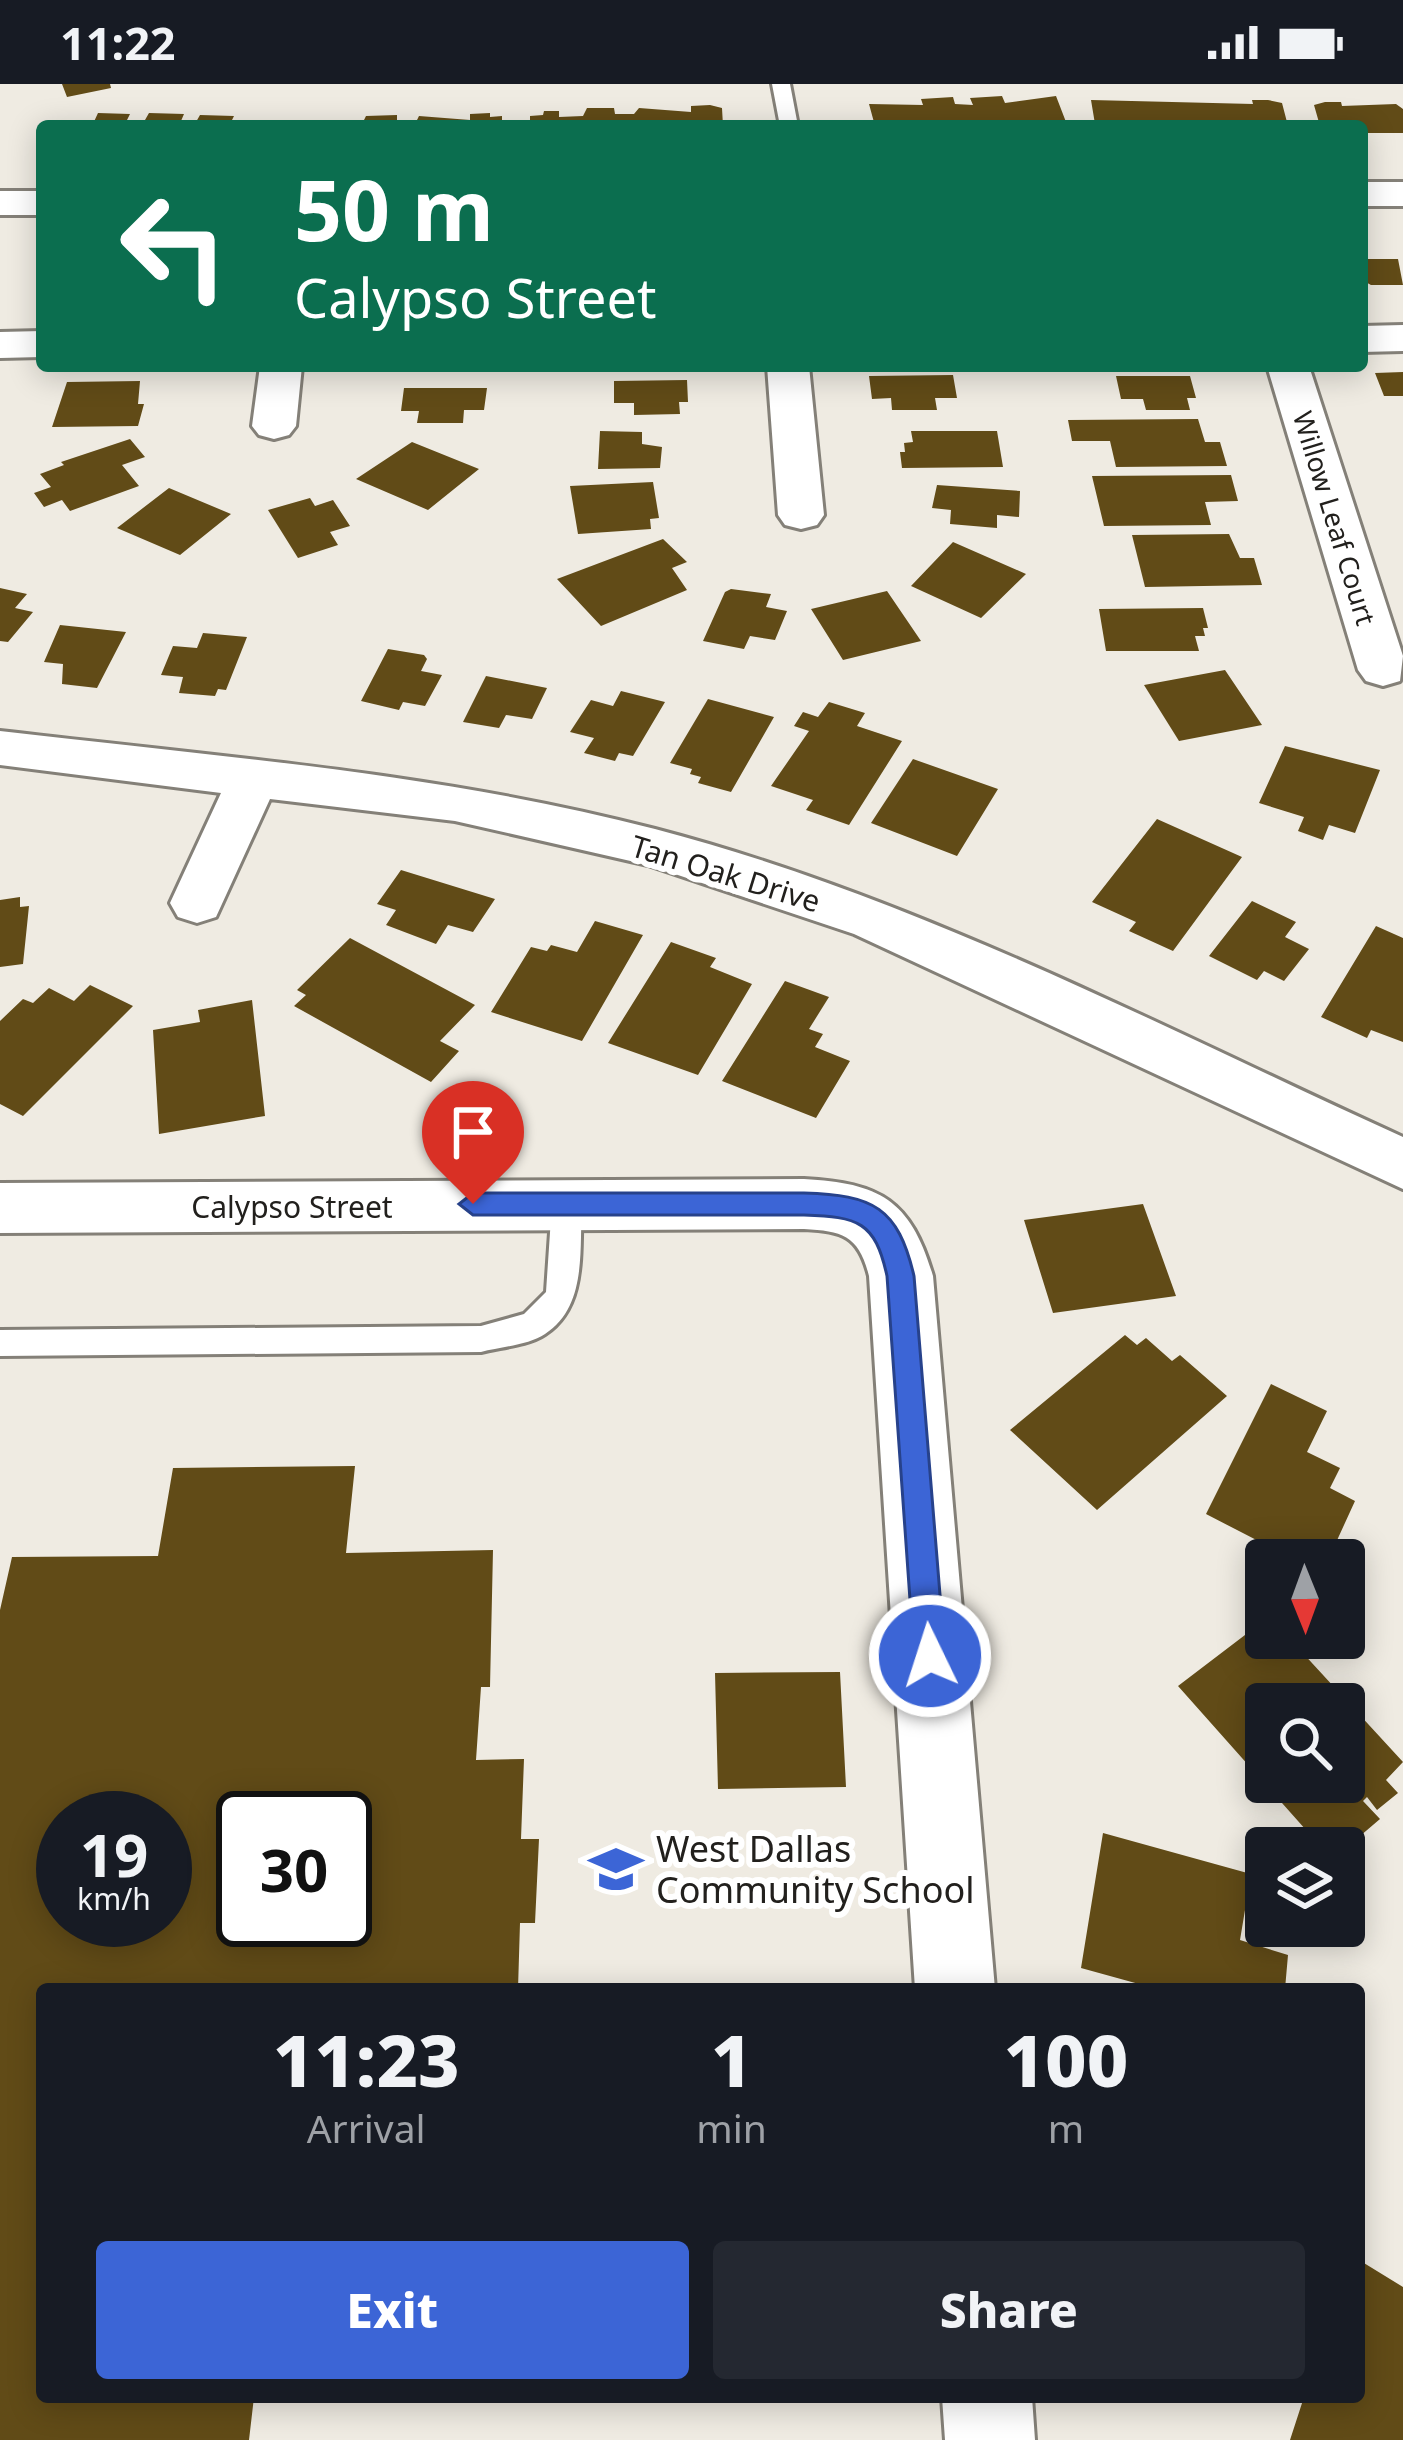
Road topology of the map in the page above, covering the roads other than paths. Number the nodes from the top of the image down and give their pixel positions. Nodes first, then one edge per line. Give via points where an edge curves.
1 (782, 84) edge
2 (788, 120) edge
3 (1368, 194) edge
4 (1403, 194) edge
5 (0, 203) edge
6 (36, 203) edge
7 (1403, 338) edge
8 (1368, 339) edge
9 (36, 344) edge
10 (0, 345) edge
11 (280, 372) edge
12 (789, 372) edge
13 (1290, 372) edge
14 (274, 426) dead end
15 (801, 514) dead end
16 (1383, 670) dead end
17 (0, 748) edge
18 (254, 777) junction
19 (197, 903) dead end
20 (1403, 1164) edge
21 (567, 1203) junction
22 (0, 1208) edge
23 (0, 1343) edge
24 (956, 1983) edge
25 (987, 2403) edge
26 (990, 2440) edge

1 - 2 lane
3 - 4 street
5 - 6 street
7 - 8 street
9 - 10 street
11 - 14 street
12 - 15 street
13 - 16 street, Willow Leaf Court
17 - 18 street, Tan Oak Drive
18 - 19 street
18 - 20 street, Tan Oak Drive via 454,803 655,848 873,920
21 - 22 street, Calypso Street
21 - 23 lane via 561,1297 534,1325 481,1339
21 - 24 street, Calypso Street via 839,1205 871,1215 892,1239
25 - 26 street

